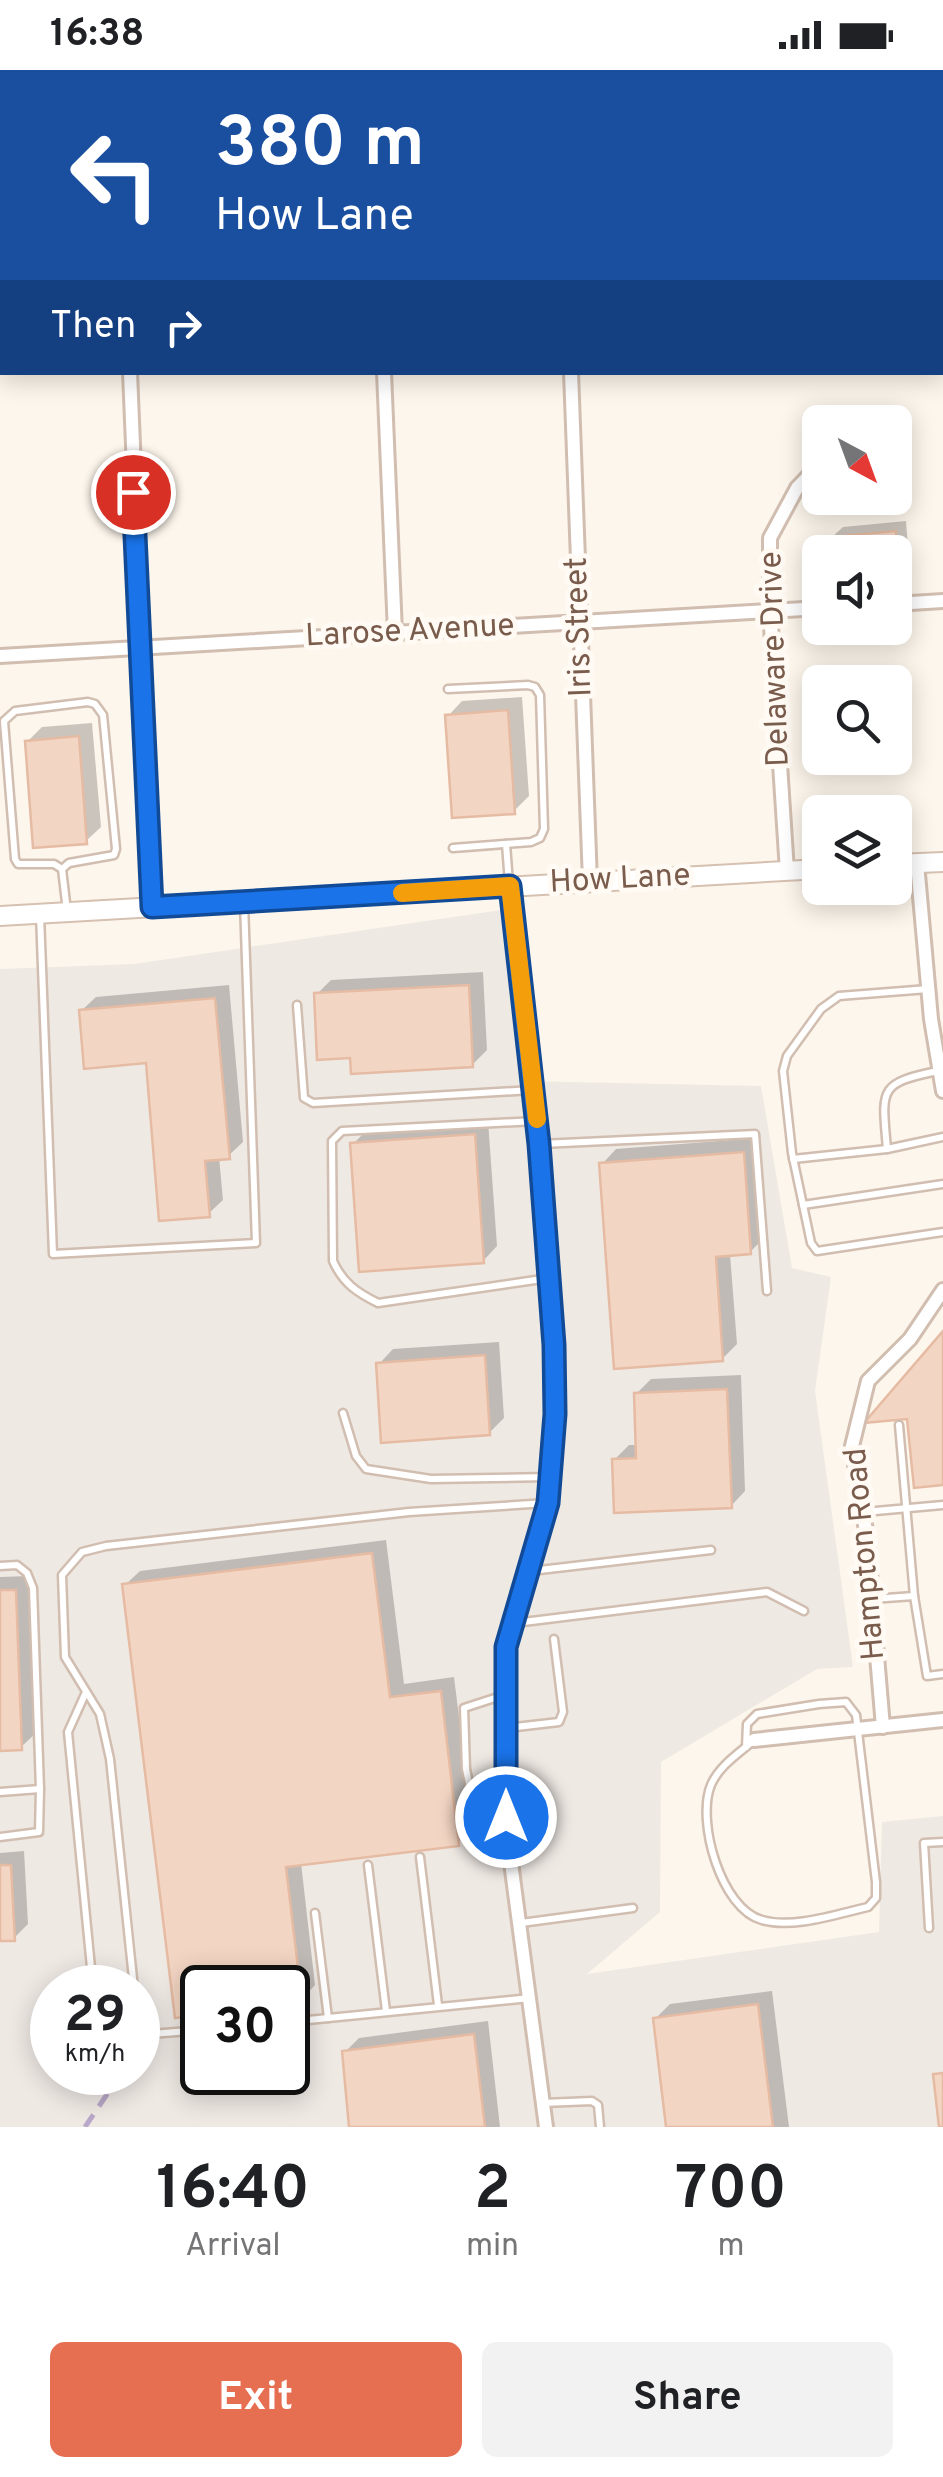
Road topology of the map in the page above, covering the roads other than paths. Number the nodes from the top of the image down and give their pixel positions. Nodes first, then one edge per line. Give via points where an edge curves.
1 (130, 375) edge
2 (384, 375) edge
3 (571, 375) edge
4 (802, 483) edge
5 (943, 601) edge
6 (912, 603) edge
7 (802, 609) edge
8 (770, 611) junction
9 (580, 622) junction
10 (396, 633) junction
11 (140, 648) junction
12 (0, 656) edge
13 (448, 689) dead end
14 (506, 844) junction
15 (453, 848) dead end
16 (943, 862) edge
17 (912, 863) edge
18 (917, 863) junction
19 (62, 869) junction
20 (802, 869) edge
21 (786, 870) junction
22 (590, 882) junction
23 (510, 886) junction
24 (244, 902) junction
25 (152, 907) junction
26 (67, 912) junction
27 (40, 913) junction
28 (0, 916) edge
29 (928, 989) junction
30 (297, 1006) dead end
31 (940, 1071) junction
32 (533, 1090) junction
33 (943, 1091) edge
34 (537, 1121) junction
35 (943, 1137) edge
36 (539, 1144) junction
37 (888, 1149) junction
38 (793, 1159) junction
39 (943, 1184) edge
40 (803, 1205) junction
41 (943, 1232) edge
42 (549, 1278) junction
43 (943, 1290) edge
44 (767, 1291) dead end
45 (343, 1413) dead end
46 (899, 1425) dead end
47 (550, 1477) junction
48 (548, 1503) junction
49 (943, 1505) edge
50 (908, 1507) junction
51 (862, 1512) junction
52 (711, 1550) dead end
53 (0, 1566) edge
54 (530, 1572) junction
55 (914, 1596) junction
56 (871, 1600) junction
57 (804, 1611) dead end
58 (514, 1623) junction
59 (554, 1639) dead end
60 (943, 1674) edge
61 (86, 1692) junction
62 (506, 1694) junction
63 (943, 1720) edge
64 (883, 1726) junction
65 (506, 1728) junction
66 (857, 1729) junction
67 (750, 1743) junction
68 (40, 1789) junction
69 (0, 1792) edge
70 (506, 1808) junction
71 (0, 1836) edge
72 (943, 1842) edge
73 (420, 1857) dead end
74 (368, 1864) dead end
75 (633, 1908) dead end
76 (315, 1912) dead end
77 (520, 1924) junction
78 (929, 1928) dead end
79 (91, 1965) edge
80 (132, 1965) edge
81 (530, 1998) junction
82 (438, 2005) junction
83 (386, 2011) junction
84 (328, 2018) junction
85 (310, 2020) edge
86 (543, 2103) junction
87 (546, 2127) edge
88 (600, 2127) edge

1 - 11 street
2 - 10 street
3 - 9 street, Iris Street
4 - 8 street, Delaware Drive via 771,532
5 - 6 street
7 - 8 street, Larose Avenue
8 - 9 street, Larose Avenue
8 - 21 street, Delaware Drive
9 - 10 street, Larose Avenue
9 - 22 street, Iris Street
10 - 11 street, Larose Avenue
11 - 12 street, Larose Avenue
11 - 25 street
13 - 14 lane via 528,685 540,695 544,829 531,842
14 - 15 lane
14 - 23 lane
16 - 18 main road
17 - 18 main road
18 - 29 street
19 - 19 lane via 108,858 116,849 103,715 88,702 15,710 4,721 15,858 25,866
19 - 26 lane
20 - 21 main road, How Lane
21 - 22 main road, How Lane
22 - 23 main road, How Lane
23 - 24 main road, How Lane
23 - 32 street
24 - 25 main road, How Lane
24 - 27 lane via 256,1243 54,1254
25 - 26 main road, How Lane
26 - 27 main road, How Lane
27 - 28 main road, How Lane
29 - 31 street
29 - 38 lane via 839,996 821,1009 783,1071
30 - 32 lane via 304,1098 312,1103
31 - 33 street
31 - 37 lane via 891,1085 883,1104
32 - 34 street
34 - 36 street
34 - 42 lane via 342,1131 332,1141 334,1261 355,1292 378,1303
35 - 37 lane
36 - 42 street
36 - 44 lane via 755,1134
37 - 38 lane
38 - 40 lane
39 - 40 lane
40 - 41 lane via 818,1251
42 - 47 street
43 - 51 street, Hampton Road via 910,1339 868,1381 852,1446
45 - 47 lane via 366,1469 432,1479
46 - 50 lane
47 - 48 street
48 - 54 street
48 - 61 lane via 409,1512 82,1552 62,1575 62,1618 64,1658
49 - 50 lane
50 - 51 lane
50 - 55 lane
51 - 56 street, Hampton Road
52 - 54 lane
53 - 68 lane via 17,1565 32,1588
54 - 58 street
55 - 56 lane
55 - 60 lane via 927,1676
56 - 64 street, Hampton Road
57 - 58 lane via 767,1592
58 - 62 street via 506,1647
59 - 65 lane via 559,1722
61 - 79 lane via 68,1732
61 - 80 lane via 100,1714 110,1760
62 - 65 street
62 - 70 lane via 464,1708 474,1807
63 - 64 street
64 - 66 street
65 - 70 street
66 - 67 street
66 - 67 lane via 846,1702 819,1704 757,1714 748,1724
66 - 67 lane via 876,1898 868,1907 782,1923 752,1917 738,1904 710,1836 709,1790
68 - 69 lane
68 - 71 lane via 39,1832
70 - 77 street
72 - 78 lane via 924,1842
73 - 82 lane
74 - 83 lane
75 - 77 lane
76 - 84 lane
77 - 81 street
81 - 82 lane
81 - 86 street
82 - 83 lane
83 - 84 lane
84 - 85 lane
86 - 87 street
86 - 88 lane via 592,2101

